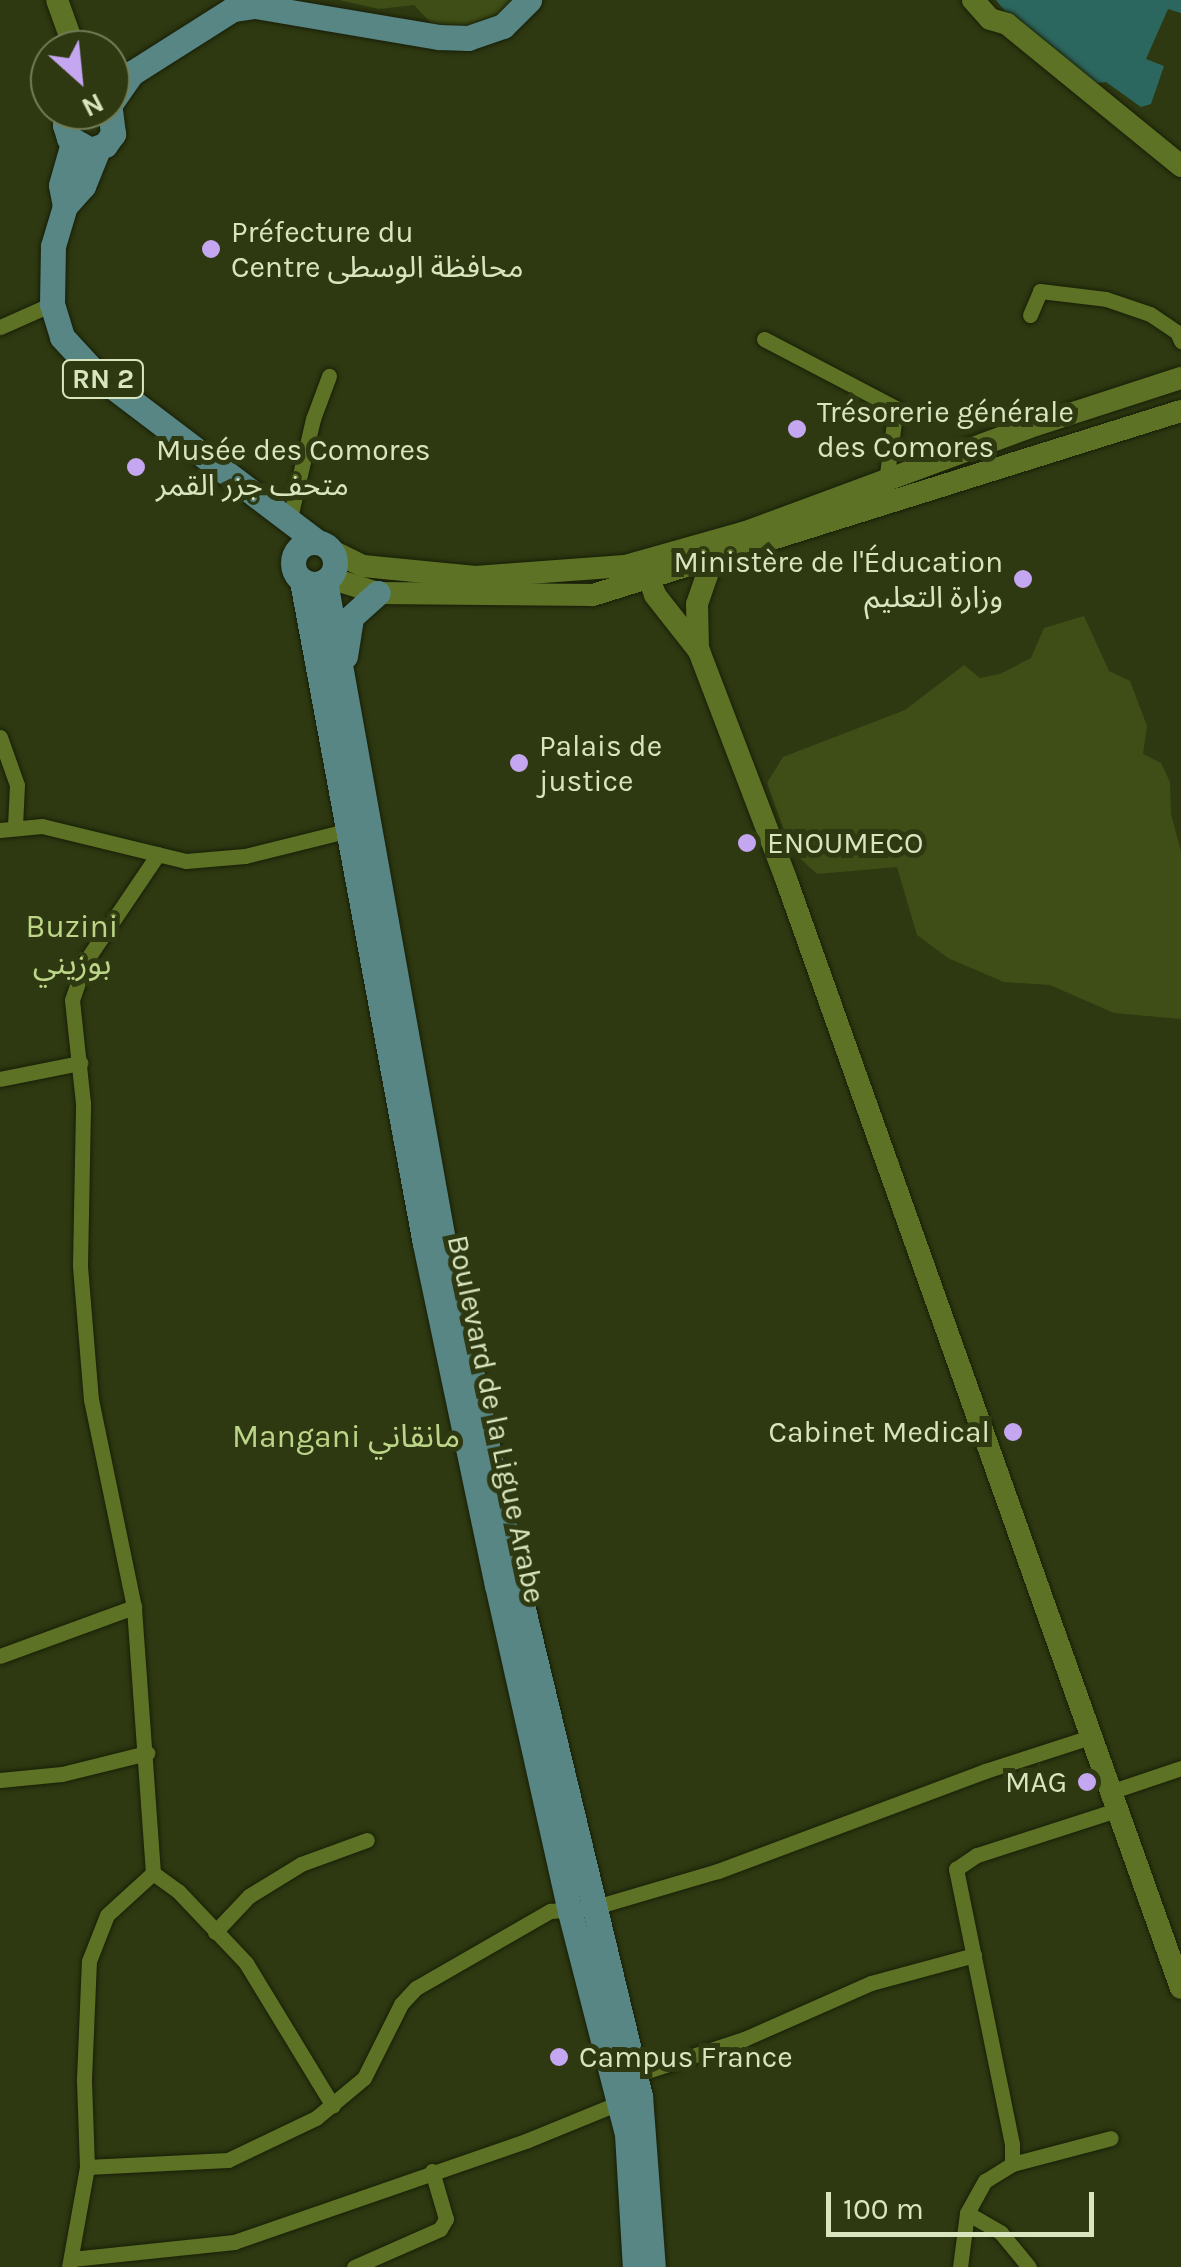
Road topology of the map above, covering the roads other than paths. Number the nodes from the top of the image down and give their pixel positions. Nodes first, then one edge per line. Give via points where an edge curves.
1 (56, 0) edge
2 (529, 0) edge
3 (973, 0) edge
4 (991, 0) edge
5 (1008, 24) junction
6 (67, 30) edge
7 (130, 69) edge
8 (74, 130) edge
9 (1181, 166) edge
10 (52, 304) junction
11 (1030, 315) dead end
12 (0, 326) edge
13 (764, 339) dead end
14 (1181, 340) edge
15 (329, 376) dead end
16 (1178, 380) edge
17 (1181, 410) edge
18 (886, 491) junction
19 (256, 499) junction
20 (289, 522) junction
21 (324, 546) junction
22 (711, 549) junction
23 (645, 571) junction
24 (313, 574) junction
25 (378, 594) junction
26 (698, 650) junction
27 (346, 696) junction
28 (0, 737) edge
29 (8, 828) edge
30 (357, 828) junction
31 (158, 854) junction
32 (80, 1064) junction
33 (0, 1079) edge
34 (134, 1607) junction
35 (0, 1656) edge
36 (1090, 1737) junction
37 (148, 1752) junction
38 (1181, 1768) edge
39 (0, 1780) edge
40 (1113, 1801) junction
41 (368, 1840) dead end
42 (153, 1872) junction
43 (581, 1910) junction
44 (215, 1932) junction
45 (974, 1956) junction
46 (1181, 1988) edge
47 (628, 2088) junction
48 (333, 2106) junction
49 (1111, 2138) dead end
50 (1012, 2164) junction
51 (87, 2168) junction
52 (432, 2171) junction
53 (967, 2213) junction
54 (70, 2263) edge
55 (354, 2267) edge
56 (634, 2267) edge
57 (653, 2267) edge
58 (960, 2267) edge
59 (1028, 2267) edge

1 - 6 main road
2 - 7 main road via 504,26 468,38 255,6 233,9
3 - 5 main road via 990,19
4 - 5 main road
5 - 9 main road
8 - 10 main road, RN 2 via 62,184 66,206 53,246
10 - 12 street
10 - 19 main road, RN 2 via 78,358
11 - 14 street via 1040,292 1106,300 1150,314
13 - 18 street via 896,408
15 - 20 street
16 - 17 main road
16 - 18 main road
17 - 18 main road
18 - 22 main road
19 - 20 main road, RN 2
19 - 24 main road, RN 2
20 - 21 main road, RN 2
21 - 23 main road via 362,566 475,577
21 - 24 main road via 336,562
21 - 24 main road via 299,547
22 - 23 main road
22 - 26 main road via 697,604
23 - 25 main road via 578,596
23 - 26 main road
24 - 25 main road
24 - 27 main road, Boulevard de la Ligue Arabe
24 - 30 main road, Boulevard de la Ligue Arabe
25 - 27 main road via 356,610 348,627
26 - 36 main road via 838,1022
27 - 30 main road, Boulevard de la Ligue Arabe
28 - 29 street via 17,785
29 - 31 street via 68,830
30 - 31 street via 231,859 186,861
30 - 43 main road, Boulevard de la Ligue Arabe via 434,1242
31 - 32 street via 85,962 72,1000
32 - 33 street
32 - 34 street via 80,1265 91,1400
34 - 35 street
34 - 37 street
36 - 40 main road
36 - 43 street via 718,1871
37 - 39 street via 62,1774
37 - 42 street
38 - 40 street
40 - 45 street via 957,1866
40 - 46 main road
41 - 44 street via 288,1872 249,1896
42 - 44 street
42 - 51 street via 107,1915 89,1961
43 - 47 main road, Boulevard de la Ligue Arabe
43 - 48 street via 550,1911 416,1988 364,2078
44 - 48 street via 246,1963
45 - 47 street via 872,1983
45 - 50 street
47 - 52 street via 528,2140
47 - 56 main road, Boulevard de la Ligue Arabe
47 - 57 main road, Boulevard de la Ligue Arabe via 646,2132
48 - 51 street via 228,2160
49 - 50 street
50 - 53 street via 986,2181
51 - 54 street
52 - 54 street via 234,2242
52 - 55 street via 446,2219 440,2229
53 - 58 street
53 - 59 street via 1001,2233

